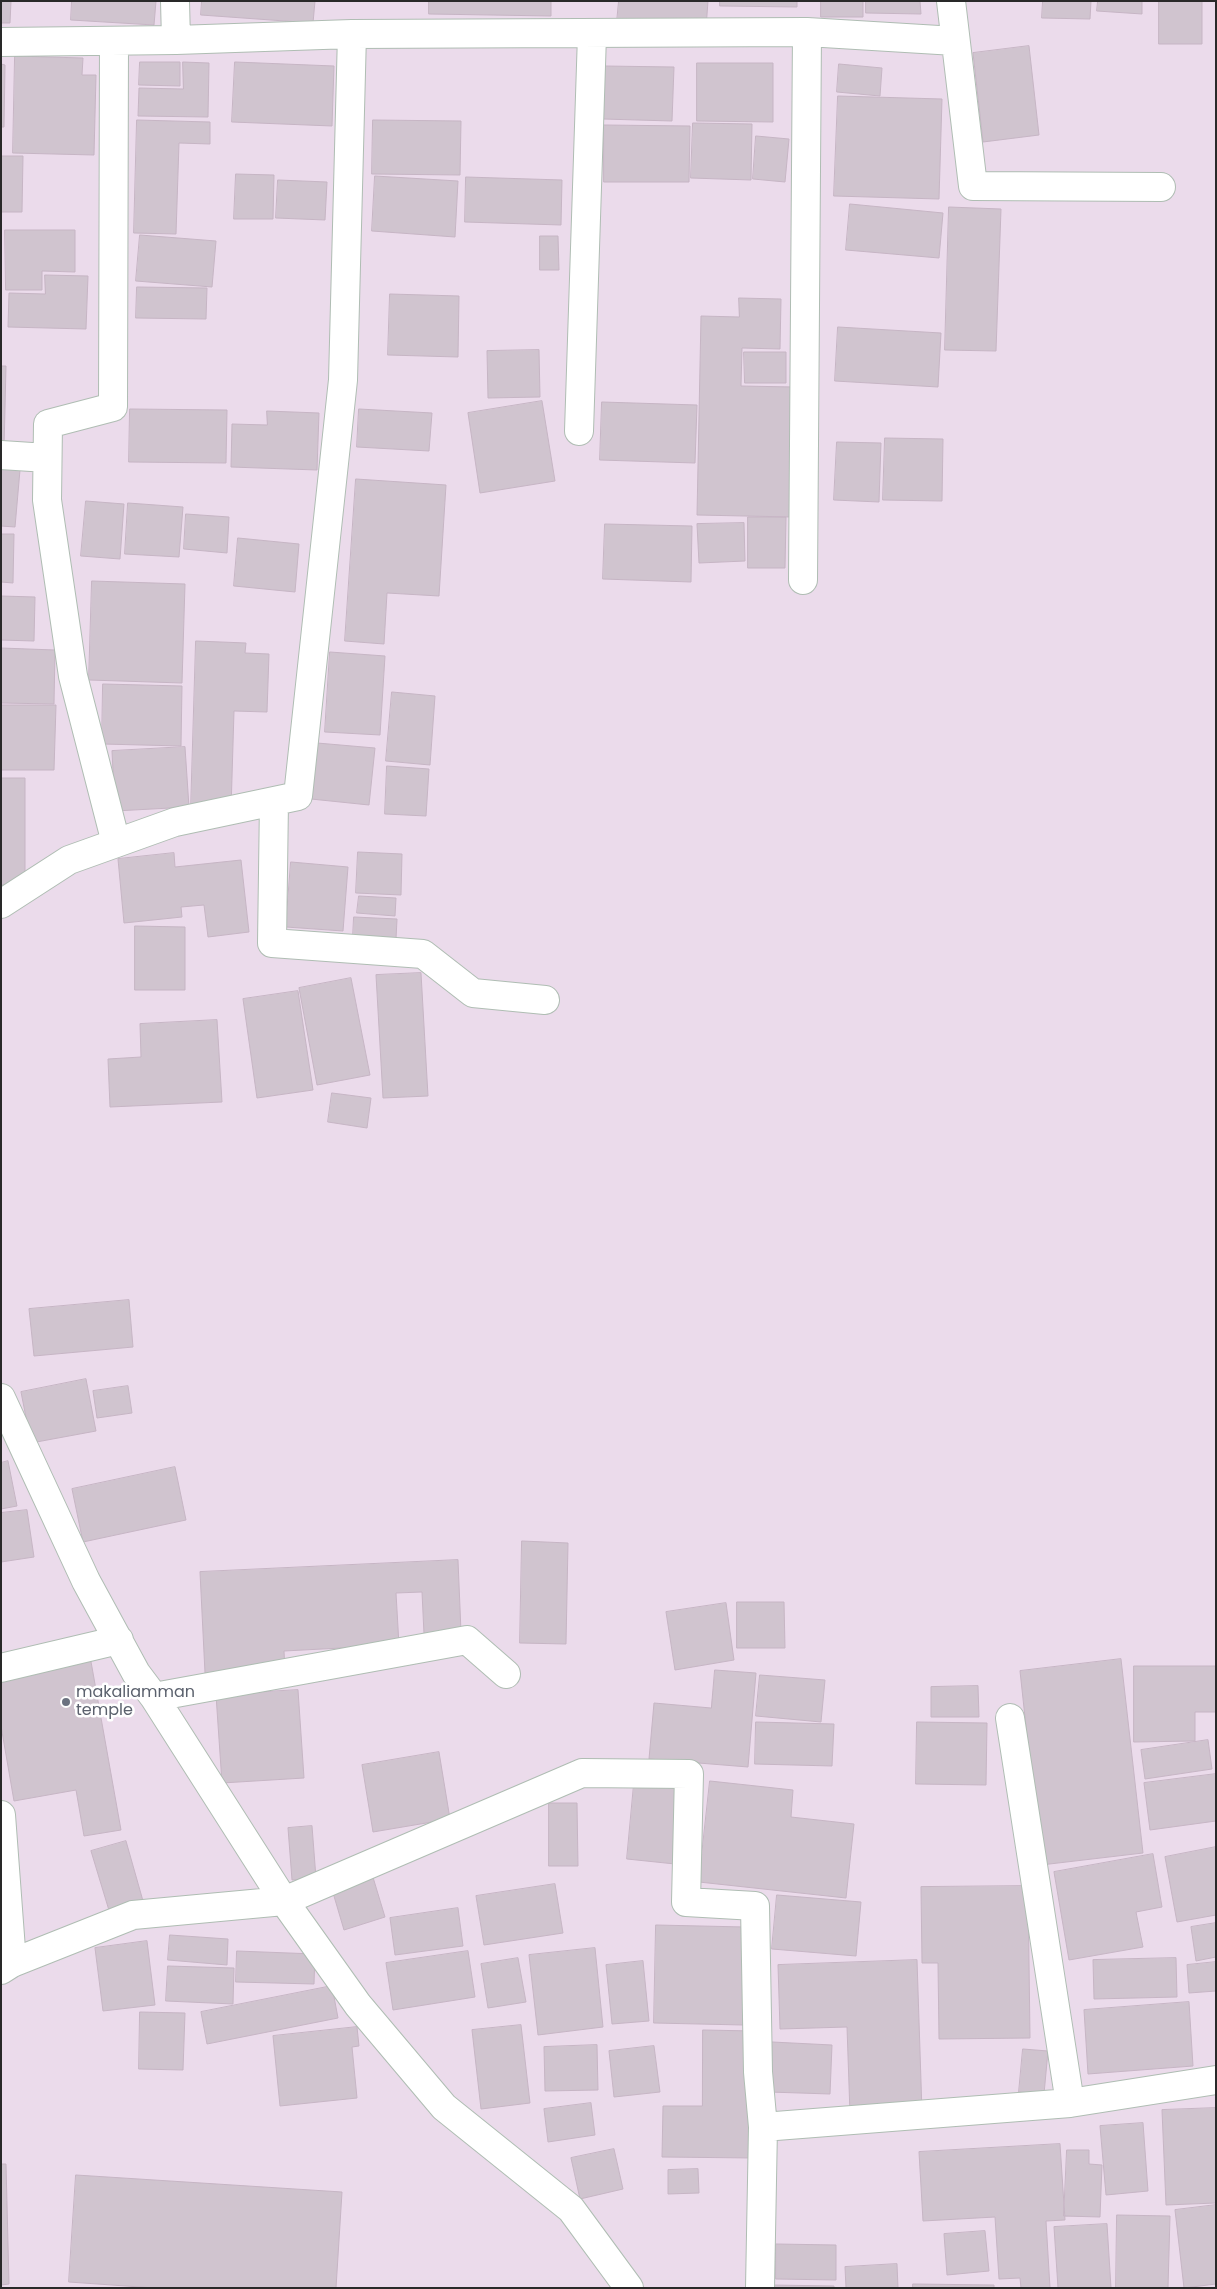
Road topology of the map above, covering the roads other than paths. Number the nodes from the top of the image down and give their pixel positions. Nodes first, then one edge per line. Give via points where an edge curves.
1 (175, 1) edge
2 (951, 1) edge
3 (807, 32) junction
4 (352, 34) junction
5 (592, 35) junction
6 (176, 40) junction
7 (114, 41) junction
8 (955, 41) junction
9 (1, 42) edge
10 (1162, 186) dead end
11 (579, 431) dead end
12 (1, 455) edge
13 (47, 458) junction
14 (803, 580) dead end
15 (274, 801) junction
16 (116, 843) junction
17 (1, 904) edge
18 (545, 1000) dead end
19 (1, 1398) edge
20 (119, 1640) junction
21 (1, 1668) edge
22 (506, 1674) dead end
23 (154, 1697) junction
24 (1010, 1718) dead end
25 (1, 1815) edge
26 (284, 1900) junction
27 (6, 1967) edge
28 (1216, 2080) edge
29 (1070, 2103) junction
30 (763, 2127) junction
31 (628, 2288) edge
32 (760, 2288) edge

1 - 6 street
2 - 8 street
3 - 5 street
3 - 8 street
3 - 14 street
4 - 5 street
4 - 6 street
4 - 15 street via 342,390 298,796
5 - 11 street
6 - 7 street
7 - 9 street
7 - 13 street via 113,407 48,424
8 - 10 street via 973,186
12 - 13 street
13 - 16 street via 47,500 73,676
15 - 16 street via 175,822
15 - 18 street via 272,943 423,954 473,993
16 - 17 street via 69,860
19 - 20 street via 86,1581
20 - 21 street
20 - 23 street via 136,1673
22 - 23 street via 467,1640
23 - 26 street
24 - 29 street
25 - 27 street
26 - 27 street via 133,1915
26 - 30 street via 582,1773 689,1774 686,1902 755,1906 758,2072
26 - 31 street via 358,2005 444,2107 571,2209
28 - 29 street
29 - 30 street
30 - 32 street

